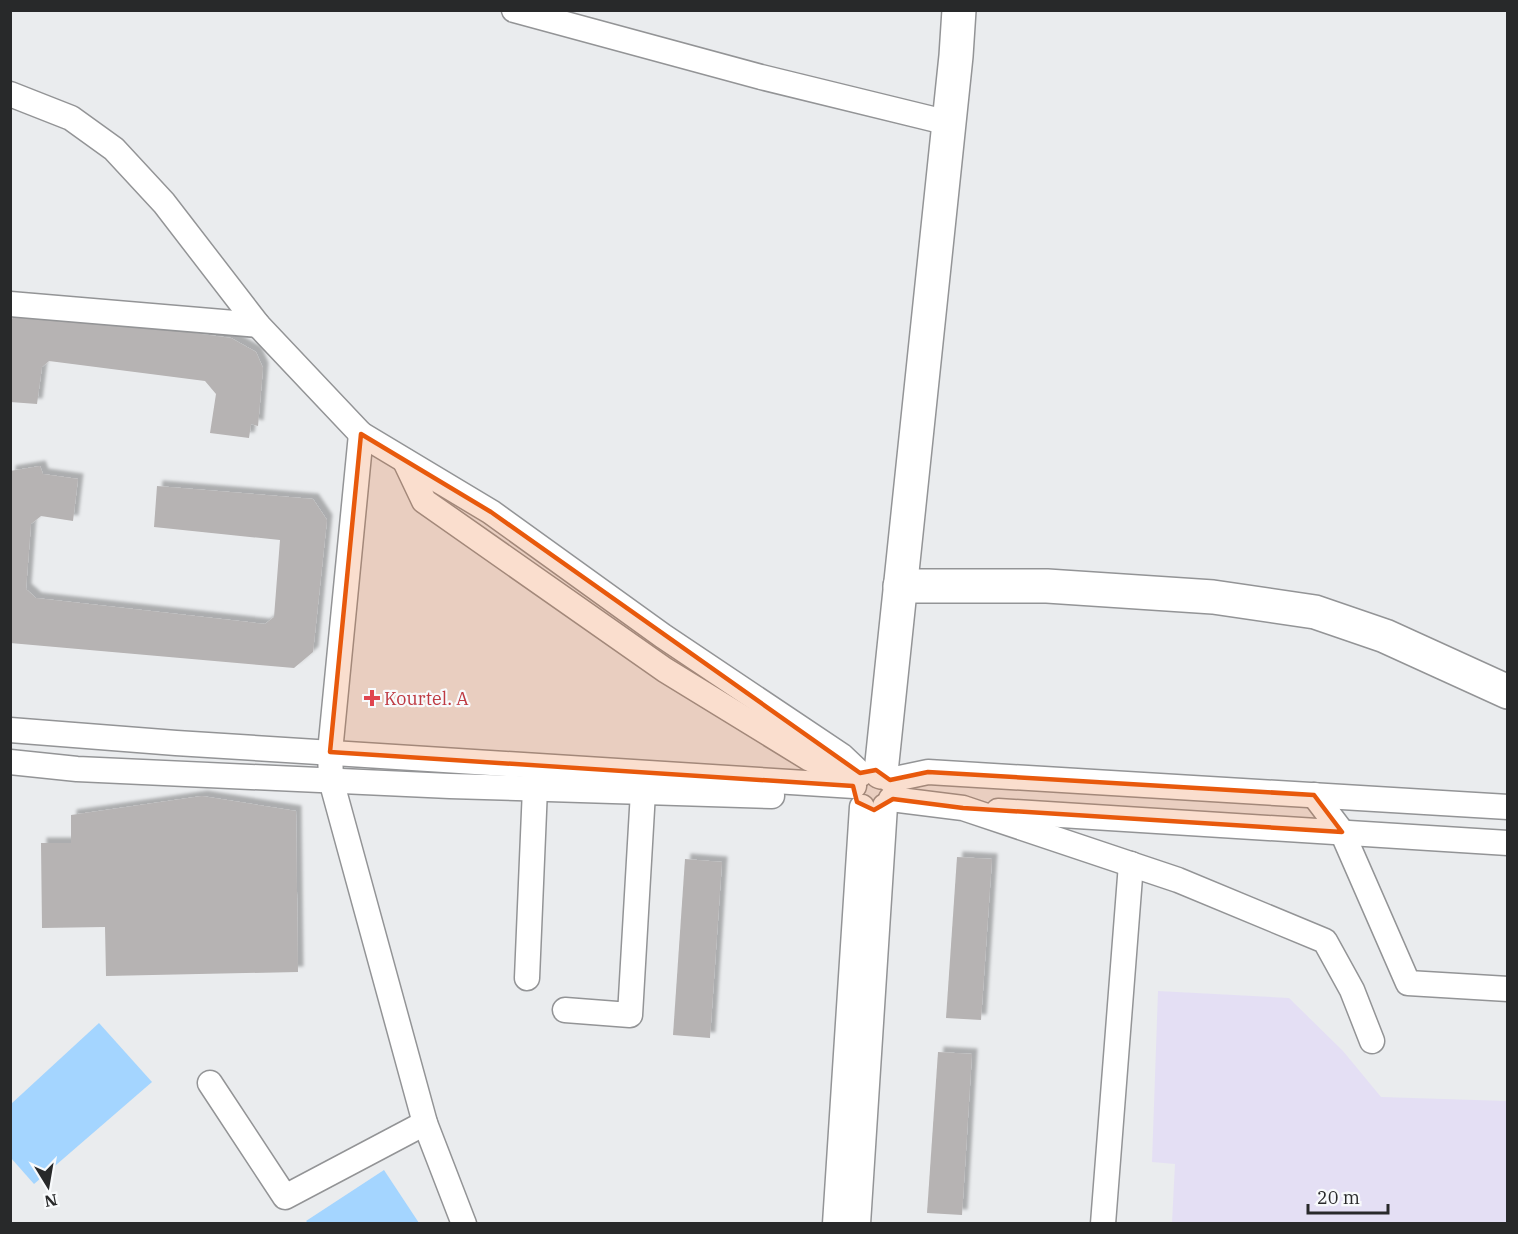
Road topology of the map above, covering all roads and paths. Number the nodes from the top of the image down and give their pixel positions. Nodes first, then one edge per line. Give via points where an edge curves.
1 (514, 10) edge
2 (959, 10) edge
3 (10, 94) edge
4 (949, 123) junction
5 (10, 304) edge
6 (258, 326) junction
7 (362, 434) junction
8 (900, 586) junction
9 (1508, 692) edge
10 (10, 730) edge
11 (330, 752) junction
12 (10, 762) edge
13 (331, 780) junction
14 (535, 788) junction
15 (871, 789) junction
16 (643, 792) junction
17 (1314, 795) junction
18 (1508, 807) edge
19 (963, 808) junction
20 (1342, 832) junction
21 (1508, 843) edge
22 (1131, 864) junction
23 (527, 978) dead end
24 (1508, 989) edge
25 (565, 1010) dead end
26 (1372, 1041) dead end
27 (210, 1083) dead end
28 (425, 1124) junction
29 (464, 1224) edge
30 (835, 1224) edge
31 (858, 1224) edge
32 (1103, 1224) edge

1 - 4 street
2 - 4 street
3 - 6 street via 71,118 114,148 164,203
4 - 8 street
5 - 6 street
6 - 7 street
7 - 11 street
7 - 15 street via 405,461 424,501 665,670 810,759
8 - 9 street via 1071,588 1212,597 1315,612 1384,636
8 - 15 street
10 - 11 street
11 - 13 street
11 - 15 street
12 - 13 street via 77,769
13 - 14 street
13 - 28 street
14 - 16 street
14 - 23 street
15 - 16 street
15 - 17 street via 928,772
15 - 19 street
15 - 30 street
15 - 31 street
16 - 25 street via 630,1015
17 - 18 street
17 - 20 street
19 - 20 street
19 - 22 street
20 - 21 street
20 - 24 street via 1408,983
22 - 26 street via 1325,941 1352,990
22 - 32 street
27 - 28 street via 285,1197
28 - 29 street

